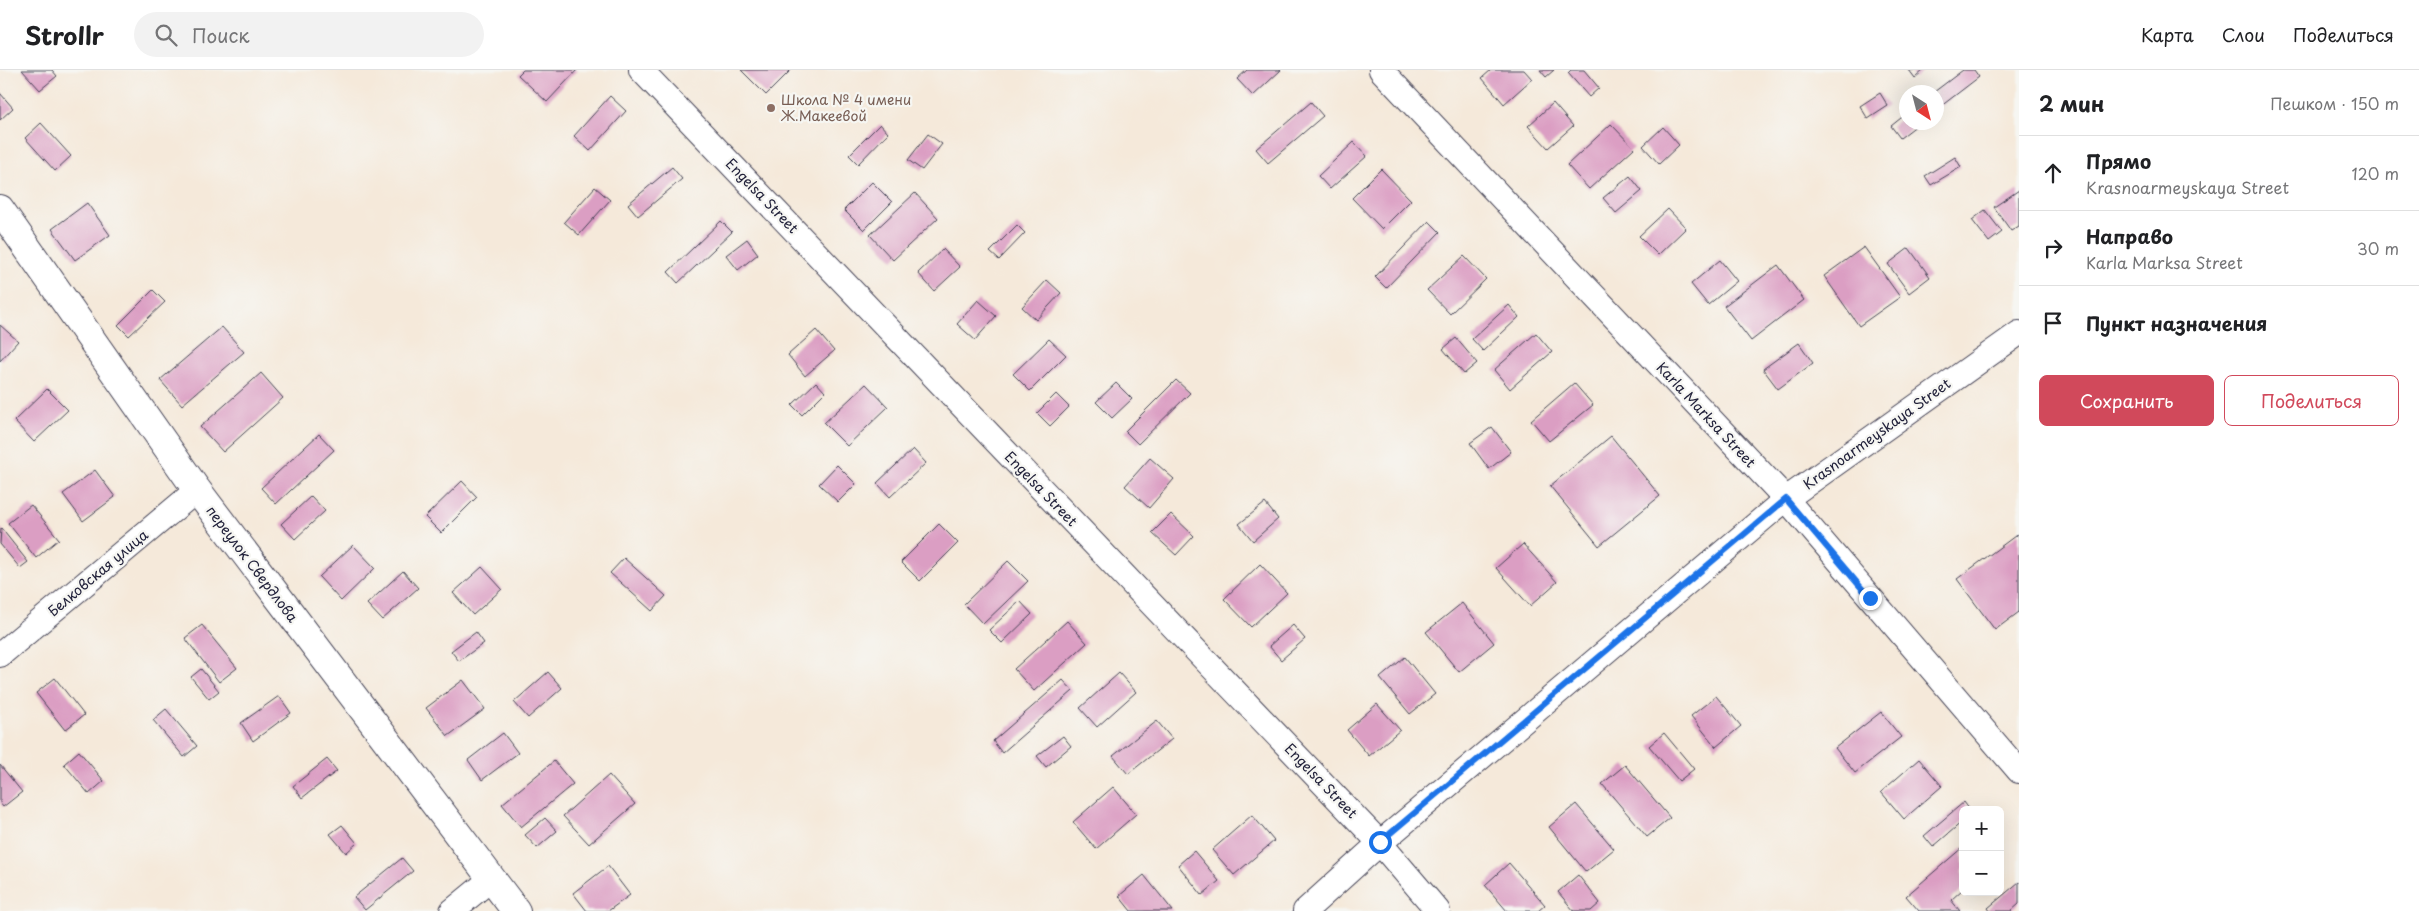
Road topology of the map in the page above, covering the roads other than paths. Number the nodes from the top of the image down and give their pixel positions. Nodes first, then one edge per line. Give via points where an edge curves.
1 (641, 70) edge
2 (1381, 70) edge
3 (0, 208) edge
4 (2019, 333) edge
5 (197, 490) junction
6 (1786, 499) junction
7 (0, 655) edge
8 (2019, 770) edge
9 (1380, 842) junction
10 (491, 879) junction
11 (452, 911) edge
12 (516, 911) edge
13 (1305, 911) edge
14 (1438, 911) edge

1 - 9 street, Engelsa Street
2 - 6 street, Karla Marksa Street
3 - 5 street, переулок Свердлова
4 - 6 street, Krasnoarmeyskaya Street
5 - 7 street, Белковская улица
5 - 10 street, переулок Свердлова
6 - 8 street, Karla Marksa Street
6 - 9 street, Krasnoarmeyskaya Street
9 - 13 street, Krasnoarmeyskaya Street
9 - 14 street, Engelsa Street
10 - 11 street
10 - 12 street, переулок Свердлова

